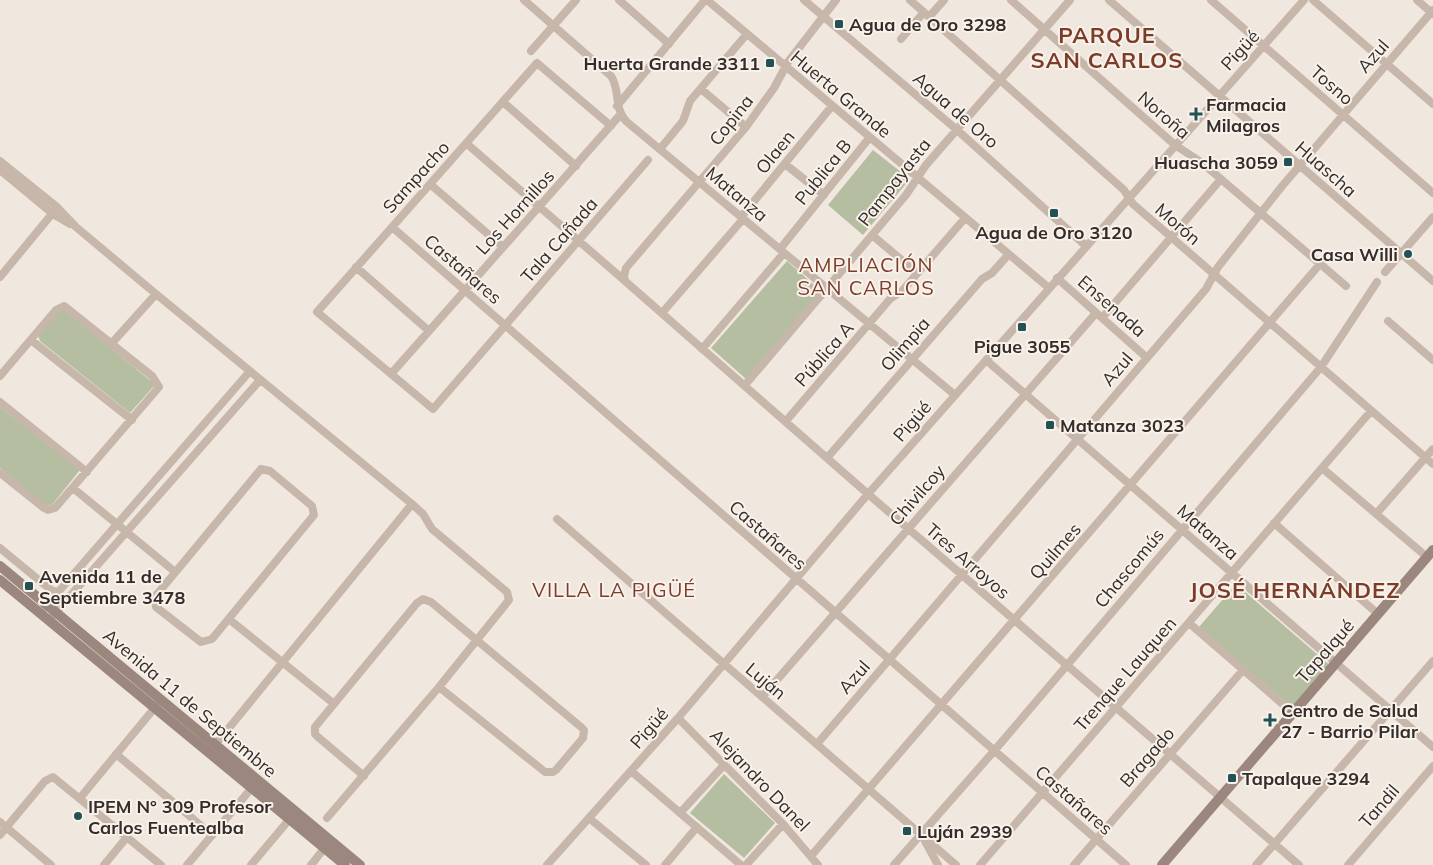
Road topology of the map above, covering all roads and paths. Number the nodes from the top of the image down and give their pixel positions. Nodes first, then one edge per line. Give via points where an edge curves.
1 (524, 0) edge
2 (576, 0) edge
3 (619, 0) edge
4 (706, 0) edge
5 (804, 0) edge
6 (836, 0) edge
7 (910, 0) edge
8 (944, 0) edge
9 (1011, 0) edge
10 (1070, 0) edge
11 (1109, 0) edge
12 (1211, 0) edge
13 (1304, 0) edge
14 (1313, 0) edge
15 (1417, 0) edge
16 (1432, 12) edge
17 (927, 14) junction
18 (823, 16) junction
19 (554, 25) junction
20 (1044, 29) junction
21 (746, 35) junction
22 (901, 39) dead end
23 (669, 44) junction
24 (1264, 46) junction
25 (530, 51) dead end
26 (1386, 64) junction
27 (785, 67) junction
28 (1000, 78) junction
29 (701, 89) junction
30 (1219, 96) junction
31 (503, 102) junction
32 (1433, 104) edge
33 (617, 106) junction
34 (832, 106) junction
35 (1343, 114) junction
36 (620, 115) junction
37 (611, 126) junction
38 (746, 127) junction
39 (956, 129) junction
40 (870, 137) junction
41 (466, 143) junction
42 (1175, 145) junction
43 (660, 149) junction
44 (648, 160) dead end
45 (0, 161) edge
46 (785, 164) junction
47 (1299, 165) junction
48 (576, 166) junction
49 (0, 170) edge
50 (918, 177) junction
51 (1221, 179) junction
52 (700, 182) junction
53 (430, 184) junction
54 (1433, 193) edge
55 (824, 194) junction
56 (1129, 198) junction
57 (540, 207) junction
58 (55, 211) junction
59 (1260, 213) junction
60 (1433, 217) edge
61 (742, 218) junction
62 (966, 218) junction
63 (392, 227) junction
64 (872, 235) junction
65 (1170, 237) junction
66 (578, 240) junction
67 (1086, 246) junction
68 (503, 247) junction
69 (782, 251) junction
70 (1401, 254) junction
71 (1008, 255) junction
72 (1320, 264) junction
73 (356, 267) junction
74 (917, 272) junction
75 (1385, 272) dead end
76 (1213, 274) junction
77 (0, 277) edge
78 (624, 278) junction
79 (1058, 278) junction
80 (1433, 281) edge
81 (1377, 282) dead end
82 (1346, 286) dead end
83 (827, 288) junction
84 (1049, 288) junction
85 (465, 290) junction
86 (156, 294) junction
87 (662, 313) junction
88 (1099, 316) junction
89 (1388, 321) dead end
90 (870, 324) junction
91 (1270, 324) junction
92 (505, 325) junction
93 (429, 331) junction
94 (32, 340) junction
95 (112, 343) junction
96 (702, 349) junction
97 (1146, 357) junction
98 (912, 359) junction
99 (986, 360) junction
100 (1433, 360) edge
101 (1321, 367) junction
102 (250, 371) junction
103 (391, 374) junction
104 (0, 376) edge
105 (260, 380) junction
106 (745, 386) junction
107 (1024, 394) junction
108 (955, 395) junction
109 (0, 402) edge
110 (1371, 411) junction
111 (132, 420) junction
112 (786, 421) junction
113 (1078, 440) junction
114 (1433, 449) edge
115 (827, 458) junction
116 (1426, 458) junction
117 (1433, 464) edge
118 (1322, 468) junction
119 (0, 472) edge
120 (87, 472) junction
121 (1131, 486) junction
122 (73, 488) junction
123 (868, 494) junction
124 (412, 504) junction
125 (1376, 514) junction
126 (557, 519) dead end
127 (1274, 524) junction
128 (118, 525) junction
129 (908, 528) junction
130 (1181, 530) junction
131 (126, 531) junction
132 (0, 548) edge
133 (1430, 553) edge
134 (0, 566) edge
135 (174, 571) junction
136 (1232, 573) junction
137 (962, 575) junction
138 (796, 579) junction
139 (3, 581) edge
140 (57, 592) junction
141 (44, 609) junction
142 (835, 613) junction
143 (1378, 614) junction
144 (52, 616) junction
145 (230, 620) junction
146 (1015, 621) junction
147 (1189, 623) junction
148 (477, 640) junction
149 (889, 660) junction
150 (1433, 661) edge
151 (282, 662) junction
152 (1336, 663) junction
153 (724, 664) junction
154 (1066, 665) junction
155 (1243, 670) junction
156 (439, 687) junction
157 (762, 697) junction
158 (159, 703) junction
159 (333, 703) junction
160 (942, 705) junction
161 (1116, 708) junction
162 (1390, 710) junction
163 (1293, 713) junction
164 (678, 718) junction
165 (817, 744) junction
166 (215, 745) junction
167 (1433, 746) edge
168 (994, 751) junction
169 (116, 754) junction
170 (1170, 754) junction
171 (724, 765) junction
172 (1433, 766) edge
173 (631, 771) junction
174 (364, 776) junction
175 (255, 784) junction
176 (869, 789) junction
177 (1042, 792) junction
178 (1220, 797) junction
179 (80, 798) junction
180 (680, 813) junction
181 (293, 815) junction
182 (327, 818) dead end
183 (590, 818) junction
184 (3, 824) edge
185 (783, 824) junction
186 (697, 827) junction
187 (0, 835) edge
188 (212, 835) junction
189 (922, 835) junction
190 (127, 837) junction
191 (1096, 839) junction
192 (328, 844) junction
193 (1274, 844) junction
194 (811, 856) junction
195 (51, 865) edge
196 (104, 865) edge
197 (161, 865) edge
198 (187, 865) edge
199 (251, 865) edge
200 (311, 865) edge
201 (345, 865) edge
202 (360, 865) edge
203 (548, 865) edge
204 (646, 865) edge
205 (665, 865) edge
206 (741, 865) edge
207 (746, 865) edge
208 (818, 865) edge
209 (894, 865) edge
210 (938, 865) edge
211 (956, 865) edge
212 (980, 865) edge
213 (1074, 865) edge
214 (1126, 865) edge
215 (1162, 865) edge
216 (1256, 865) edge
217 (1299, 865) edge
218 (1348, 865) edge

1 - 19 street
2 - 19 street
3 - 23 street
4 - 21 street, Huerta Grande
4 - 23 street
5 - 18 street, Agua de Oro
6 - 18 street, Copina
7 - 17 street, Morón
8 - 17 street
9 - 20 street, Noroña
10 - 20 street, Pampayasta
11 - 30 street, Huascha
12 - 24 street, Tosno
13 - 24 street, Pigüé
14 - 26 street
15 - 16 street
16 - 26 street, Azul
17 - 22 street
17 - 28 street, Morón
18 - 27 street, Copina
18 - 39 street, Agua de Oro
19 - 25 street
19 - 33 street via 611,76
20 - 28 street, Pampayasta
20 - 42 street, Noroña
21 - 27 street, Huerta Grande
21 - 29 street
23 - 33 street
24 - 30 street, Pigüé
24 - 35 street, Tosno
26 - 32 street
26 - 35 street, Azul
27 - 34 street, Huerta Grande
27 - 38 street, Copina
28 - 39 street, Pampayasta
28 - 56 street, Morón
29 - 38 street
29 - 43 street via 690,101 683,121
30 - 42 street, Pigüé
30 - 47 street, Huascha
31 - 37 street, Sampacho via 538,63
31 - 41 street, Sampacho
31 - 48 street
33 - 36 street
34 - 40 street, Huerta Grande
34 - 46 street, Olaen
35 - 47 street, Azul
35 - 54 street, Tosno
36 - 37 street, Los Hornillos
36 - 43 street, Matanza
37 - 48 street, Los Hornillos
38 - 52 street, Copina
39 - 50 street, Pampayasta
39 - 67 street, Agua de Oro
40 - 50 street, Huerta Grande
40 - 55 street, Publica B
41 - 53 street, Sampacho
41 - 57 street, Tres Arroyos
42 - 51 street, Noroña
42 - 56 street, Pigüé
43 - 52 street, Matanza
44 - 66 street, Tala Cañada
45 - 58 street
46 - 55 street
46 - 61 street, Olaen
47 - 59 street, Azul
47 - 70 street, Huascha
48 - 57 street, Los Hornillos
49 - 58 street
50 - 62 street, Huerta Grande
50 - 64 street, Pampayasta
51 - 59 street, Noroña
51 - 65 street, Chivilcoy
52 - 61 street, Matanza
52 - 78 street, Copina via 626,268
53 - 63 street, Sampacho
53 - 68 street
55 - 69 street, Publica B
56 - 65 street, Morón
56 - 67 street, Pigüé
57 - 66 street, Tres Arroyos
57 - 68 street, Los Hornillos
58 - 77 street
58 - 86 street
59 - 72 street, Noroña
59 - 76 street, Azul
60 - 70 street
61 - 69 street, Matanza
61 - 87 street, Olaen
62 - 71 street, Huerta Grande
62 - 74 street, Pública A
63 - 73 street, Sampacho
63 - 85 street, Castañares
64 - 74 street
64 - 83 street, Pampayasta
65 - 76 street, Morón
65 - 88 street, Chivilcoy
66 - 78 street, Tres Arroyos
66 - 92 street, Tala Cañada
67 - 79 street, Pigüé
68 - 85 street, Los Hornillos
69 - 83 street, Matanza
69 - 96 street, Publica B
70 - 75 street
70 - 80 street, Huascha
71 - 84 street, Huerta Grande
71 - 98 street, Olimpia via 982,279
72 - 82 street, Noroña
72 - 91 street, Quilmes
73 - 93 street
73 - 103 street, Sampacho via 317,312
74 - 90 street, Pública A
76 - 91 street, Morón
76 - 97 street, Azul via 1206,289
78 - 87 street, Tres Arroyos
79 - 84 street, Pigüé
79 - 88 street, Ensenada
81 - 101 street, Chascomús
83 - 90 street, Matanza
83 - 106 street, Pampayasta
84 - 99 street, Pigüé
85 - 92 street, Castañares
85 - 93 street, Los Hornillos
86 - 95 street
86 - 102 street
87 - 96 street, Tres Arroyos
88 - 97 street, Ensenada
88 - 107 street, Chivilcoy
89 - 100 street
90 - 98 street, Matanza
90 - 112 street, Pública A
91 - 101 street, Morón
91 - 121 street, Quilmes
92 - 103 street, Tala Cañada via 433,409
92 - 138 street, Castañares
93 - 103 street, Los Hornillos
94 - 95 street via 56,310 64,306
94 - 104 street
94 - 111 street
95 - 111 street via 158,383 157,390
96 - 106 street, Tres Arroyos
97 - 113 street, Azul
98 - 108 street, Matanza
98 - 115 street, Olimpia
99 - 107 street, Matanza
99 - 108 street, Pigüé
101 - 110 street, Morón
101 - 130 street, Chascomús
102 - 105 street
102 - 128 street
105 - 124 street
105 - 131 street
106 - 112 street, Tres Arroyos
107 - 113 street, Matanza
107 - 129 street, Chivilcoy
108 - 123 street, Pigüé
109 - 120 street
110 - 116 street, Morón
110 - 118 street, Trenque Lauquen
111 - 120 street
112 - 115 street, Tres Arroyos
113 - 121 street, Matanza
113 - 137 street, Azul
114 - 116 street
115 - 123 street, Tres Arroyos
116 - 117 street, Morón
116 - 125 street
118 - 125 street
118 - 127 street, Trenque Lauquen
119 - 122 street via 48,510 55,508
120 - 122 street
121 - 130 street, Matanza
121 - 146 street, Quilmes
122 - 128 street
123 - 129 street, Tres Arroyos
123 - 138 street, Pigüé
124 - 148 street via 432,529 509,596
124 - 151 street
125 - 133 street
126 - 153 street, Luján
127 - 136 street, Trenque Lauquen
127 - 143 street
128 - 131 street
128 - 140 street
129 - 137 street, Tres Arroyos
129 - 142 street, Chivilcoy
130 - 136 street, Matanza
130 - 154 street, Chascomús
131 - 135 street
131 - 144 street
132 - 140 street
133 - 143 main road, Tapalqué
134 - 139 main road, Avenida 11 de Septiembre
135 - 145 street via 155,594 156,607 201,642 212,639
135 - 145 street via 261,469 270,471 312,506 315,512 313,519
136 - 147 street, Trenque Lauquen
136 - 152 street, Matanza
137 - 146 street, Tres Arroyos
137 - 149 street, Azul
138 - 142 street, Castañares
138 - 153 street, Pigüé
139 - 141 main road, Avenida 11 de Septiembre
140 - 141 street
141 - 144 main road, Avenida 11 de Septiembre
142 - 149 street, Castañares
142 - 157 street, Chivilcoy
143 - 152 main road, Tapalqué
144 - 158 main road, Avenida 11 de Septiembre
145 - 151 street
146 - 154 street, Tres Arroyos
146 - 160 street, Quilmes
147 - 155 street
147 - 161 street, Trenque Lauquen
148 - 156 street
148 - 156 street via 581,727 583,738 556,770 545,772
148 - 159 street via 423,599
149 - 160 street, Castañares
149 - 165 street, Azul
150 - 162 street
151 - 159 street
151 - 166 street
152 - 162 street, Matanza
152 - 163 main road, Tapalqué
153 - 157 street, Luján
153 - 164 street, Pigüé
154 - 161 street, Tres Arroyos
154 - 168 street, Chascomús
155 - 163 street
155 - 170 street, Bragado
156 - 174 street
157 - 165 street, Luján
158 - 166 main road, Avenida 11 de Septiembre
158 - 169 street
158 - 175 main road, Avenida 11 de Septiembre
159 - 174 street via 315,727 315,734
160 - 168 street, Castañares
160 - 176 street, Quilmes
161 - 170 street, Tres Arroyos
161 - 177 street, Trenque Lauquen
162 - 167 street, Matanza
162 - 193 street
163 - 178 main road, Tapalqué
164 - 171 street, Alejandro Danel
164 - 173 street, Pigüé
165 - 176 street, Luján
166 - 175 main road, Avenida 11 de Septiembre
168 - 177 street, Castañares
168 - 189 street, Chascomús
169 - 179 street
169 - 188 street
170 - 178 street, Tres Arroyos
170 - 191 street, Bragado
171 - 180 street
171 - 185 street, Alejandro Danel
172 - 218 street, Tandil
173 - 180 street
173 - 183 street, Pigüé
174 - 182 street
175 - 181 main road, Avenida 11 de Septiembre
175 - 188 street
176 - 189 street, Luján
176 - 194 street, Quilmes
177 - 191 street, Castañares
177 - 212 street, Trenque Lauquen
178 - 193 street, Tres Arroyos
178 - 215 main road, Tapalqué
179 - 184 street via 57,779 49,777
179 - 190 street
180 - 186 street
181 - 192 main road, Avenida 11 de Septiembre
181 - 199 street
183 - 203 street, Pigüé
183 - 204 street
184 - 187 street
184 - 195 street
185 - 194 street, Alejandro Danel
185 - 207 street
186 - 205 street
186 - 206 street
188 - 198 street
189 - 209 street, Chascomús
189 - 210 street
189 - 211 street, Luján
190 - 196 street
190 - 197 street
191 - 213 street, Bragado
191 - 214 street, Castañares
192 - 200 street
192 - 201 main road, Avenida 11 de Septiembre
192 - 202 main road, Avenida 11 de Septiembre
193 - 216 street
193 - 217 street, Tres Arroyos
194 - 208 street, Alejandro Danel

